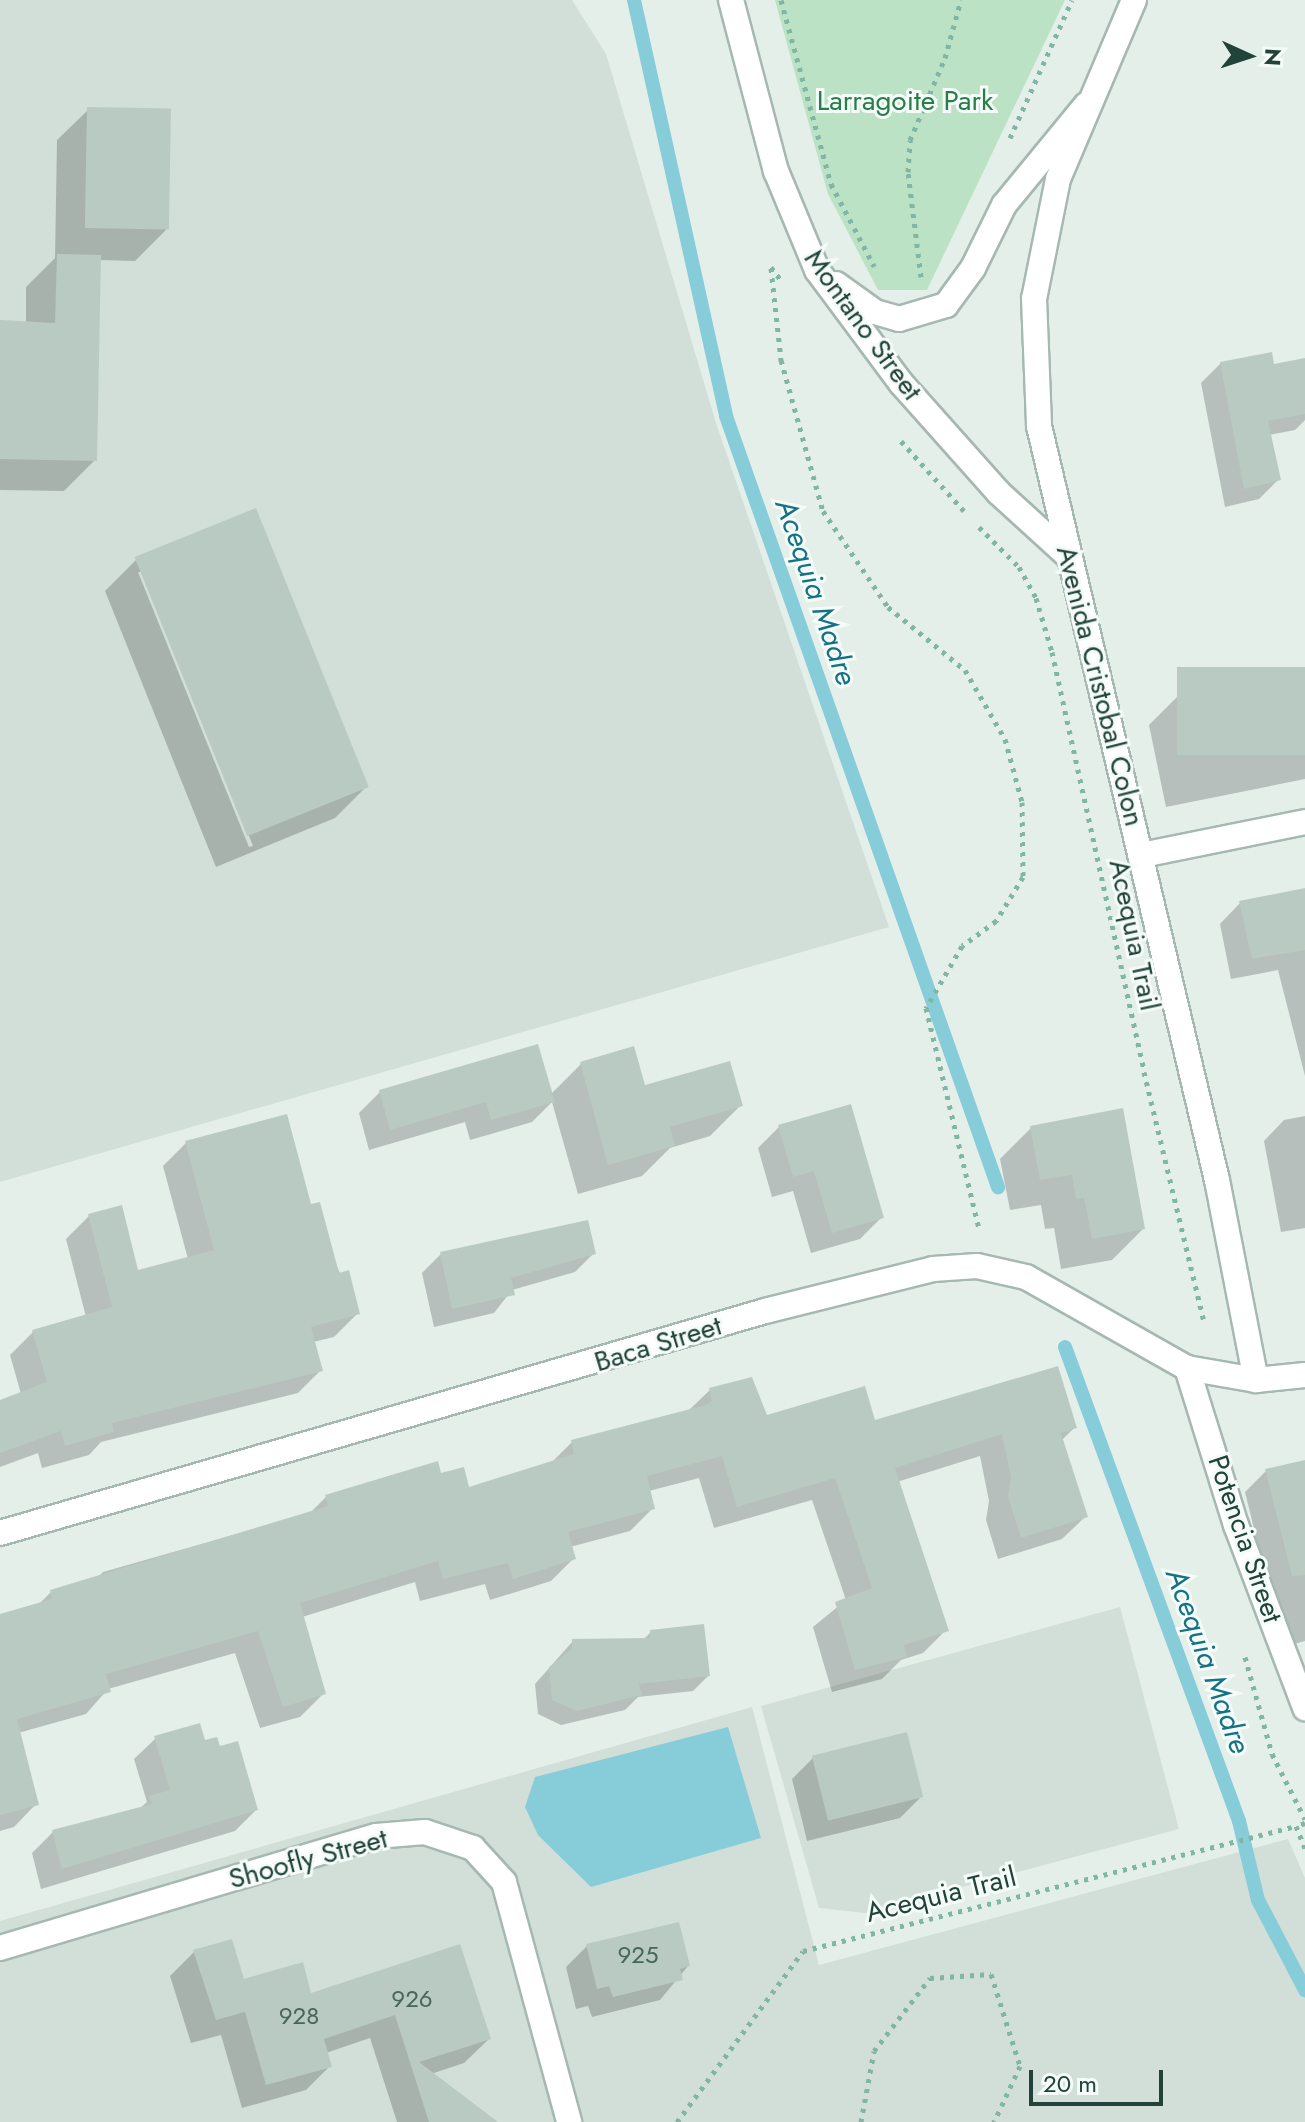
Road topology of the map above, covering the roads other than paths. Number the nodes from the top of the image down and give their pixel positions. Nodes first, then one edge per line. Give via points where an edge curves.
1 (731, 0) edge
2 (1134, 0) edge
3 (1087, 103) junction
4 (817, 270) junction
5 (1066, 554) junction
6 (1305, 822) edge
7 (1142, 855) junction
8 (1187, 1368) junction
9 (1305, 1375) edge
10 (1256, 1380) junction
11 (0, 1533) edge
12 (1305, 1708) edge
13 (0, 1948) edge
14 (569, 2122) edge

1 - 4 street, Montano Street via 776,171
2 - 3 street, Avenida Cristobal Colon
3 - 4 street via 1004,205 973,268 946,305 899,319 875,312
3 - 5 street, Avenida Cristobal Colon via 1058,179 1034,299 1039,426
4 - 5 street, Montano Street via 901,383 999,493
5 - 7 street, Avenida Cristobal Colon
6 - 7 street
7 - 10 street, Avenida Cristobal Colon via 1220,1195
8 - 10 street, Baca Street
8 - 11 street, Baca Street via 1026,1277 977,1266 917,1272 765,1311
8 - 12 street, Potencia Street via 1236,1525
9 - 10 street, Baca Street
13 - 14 street, Shoofly Street via 376,1836 425,1832 473,1848 504,1882

